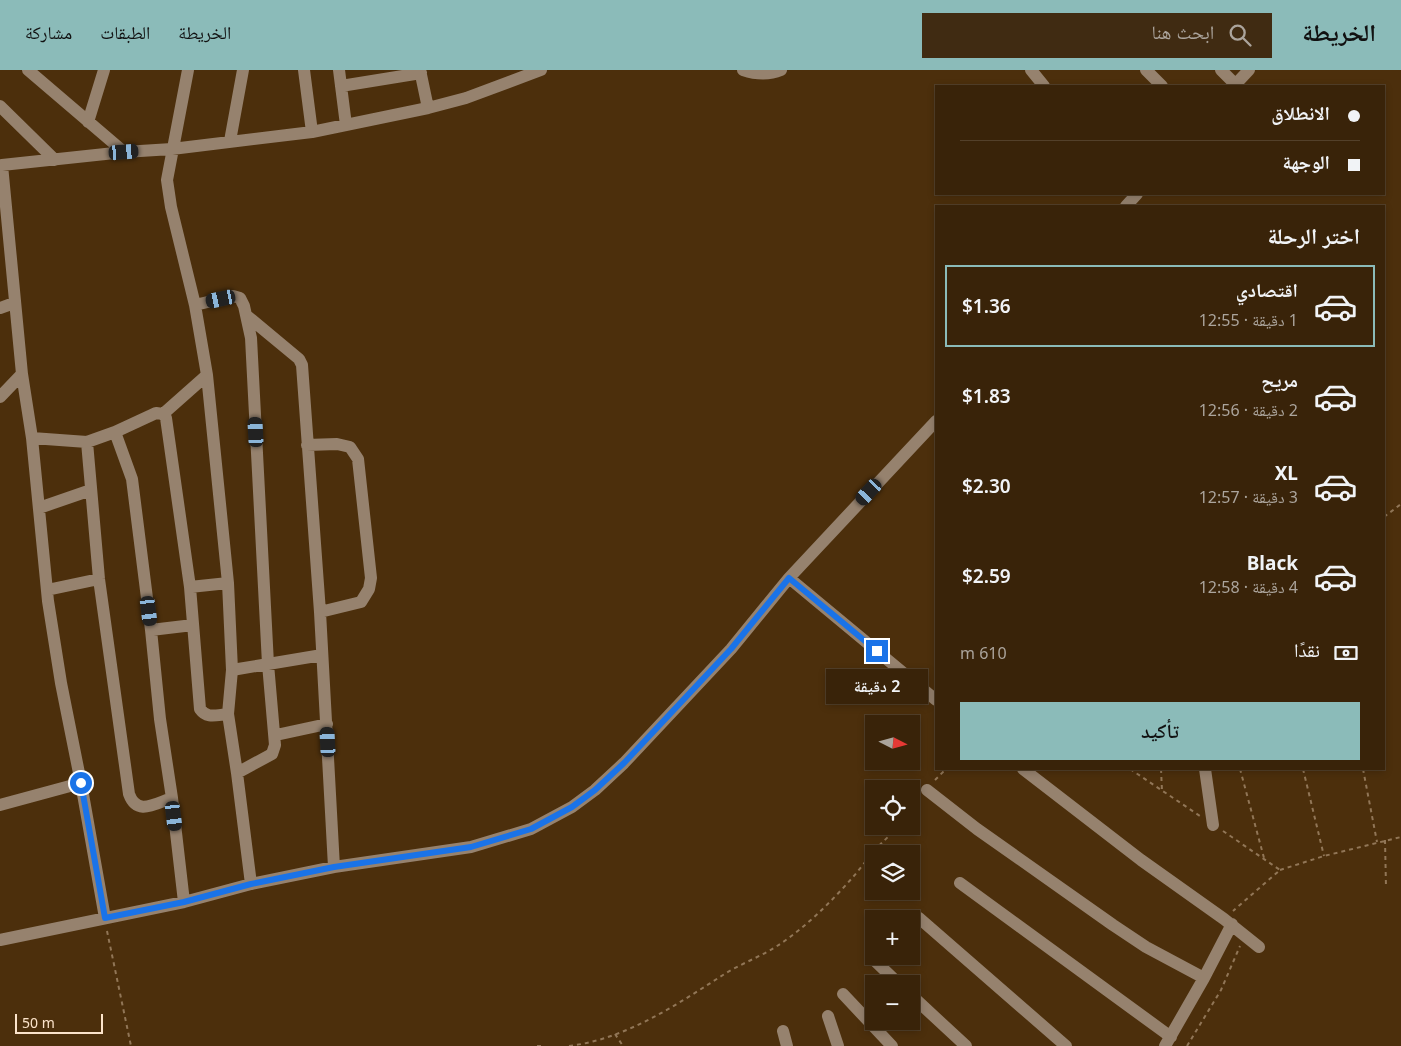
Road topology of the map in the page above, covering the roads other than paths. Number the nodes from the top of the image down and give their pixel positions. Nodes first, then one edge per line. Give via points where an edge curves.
1 (28, 70) edge
2 (104, 70) edge
3 (188, 70) edge
4 (243, 70) edge
5 (304, 70) edge
6 (338, 70) edge
7 (541, 70) edge
8 (743, 70) edge
9 (781, 70) edge
10 (1031, 70) edge
11 (1146, 70) edge
12 (1221, 70) edge
13 (1249, 70) edge
14 (421, 71) edge
15 (1043, 85) edge
16 (1161, 85) edge
17 (1234, 85) edge
18 (341, 86) junction
19 (0, 106) edge
20 (428, 108) junction
21 (88, 122) junction
22 (346, 125) junction
23 (312, 132) junction
24 (230, 140) junction
25 (172, 149) junction
26 (124, 152) junction
27 (55, 160) junction
28 (1, 165) edge
29 (3, 205) edge
30 (5, 252) edge
31 (14, 303) junction
32 (195, 305) junction
33 (0, 308) edge
34 (246, 315) junction
35 (22, 374) junction
36 (207, 375) junction
37 (0, 397) edge
38 (163, 414) junction
39 (935, 422) edge
40 (115, 432) junction
41 (32, 438) junction
42 (87, 442) junction
43 (307, 445) junction
44 (91, 490) junction
45 (39, 508) junction
46 (99, 578) junction
47 (789, 578) junction
48 (228, 583) junction
49 (190, 587) junction
50 (47, 590) junction
51 (320, 612) junction
52 (193, 624) junction
53 (151, 630) junction
54 (322, 655) junction
55 (268, 664) junction
56 (232, 670) junction
57 (935, 699) edge
58 (228, 714) junction
59 (327, 724) junction
60 (276, 735) junction
61 (1024, 770) edge
62 (1205, 770) edge
63 (237, 773) junction
64 (81, 783) junction
65 (927, 790) dead end
66 (172, 798) junction
67 (0, 805) edge
68 (1213, 825) road end
69 (334, 867) junction
70 (960, 883) dead end
71 (251, 884) junction
72 (184, 902) junction
73 (105, 918) junction
74 (920, 919) edge
75 (1228, 922) junction
76 (0, 940) edge
77 (1259, 947) dead end
78 (879, 965) edge
79 (890, 975) edge
80 (1204, 978) junction
81 (843, 994) dead end
82 (920, 1003) edge
83 (828, 1016) dead end
84 (783, 1031) dead end
85 (1168, 1042) edge
86 (787, 1046) edge
87 (838, 1046) edge
88 (892, 1046) edge
89 (966, 1046) edge
90 (1066, 1046) edge

1 - 21 street
2 - 21 street
3 - 25 street
4 - 24 street
5 - 23 street
6 - 18 street
7 - 20 street via 466,98
8 - 9 street via 763,74
10 - 15 street
11 - 16 street
12 - 17 street
13 - 17 street
14 - 18 street
14 - 20 street
18 - 22 street
19 - 27 street
20 - 22 street
21 - 26 street
22 - 23 street
23 - 24 street
24 - 25 street
25 - 26 street
25 - 32 street via 167,180 169,195
26 - 27 street
27 - 28 street
28 - 29 street
29 - 30 street
30 - 31 street
31 - 33 street
31 - 35 street
32 - 34 street via 238,296
32 - 36 street
34 - 43 street via 302,365
34 - 55 street via 251,338
35 - 37 street
35 - 41 street
36 - 38 street
36 - 48 street
38 - 40 street via 156,413
38 - 49 street
39 - 47 street
40 - 42 street
40 - 53 street via 132,479
41 - 42 street
41 - 45 street
42 - 44 street
43 - 51 street
43 - 51 street via 350,447 358,459 371,578 361,602
44 - 45 street
44 - 46 street
45 - 50 street
46 - 50 street
46 - 66 street via 128,794 135,806 141,808
47 - 57 street
47 - 69 street via 731,649 624,763 572,807 531,829 471,847
48 - 49 street
48 - 56 street
49 - 52 street
50 - 64 street
51 - 54 street
52 - 53 street
52 - 58 street via 200,709 208,716
53 - 66 street
54 - 55 street
54 - 59 street
55 - 56 street
55 - 60 street
56 - 58 street
58 - 63 street
59 - 60 street
59 - 69 street
60 - 63 street via 272,754
61 - 75 street
62 - 68 street
63 - 71 street
64 - 67 street
64 - 73 street
65 - 80 street via 985,835 1146,947
66 - 72 street
69 - 71 street
70 - 85 street
71 - 72 street
72 - 73 street
73 - 76 street
74 - 90 street
75 - 77 street
75 - 80 street
78 - 79 street
80 - 85 street
81 - 88 street
82 - 89 street
83 - 87 street
84 - 86 street

